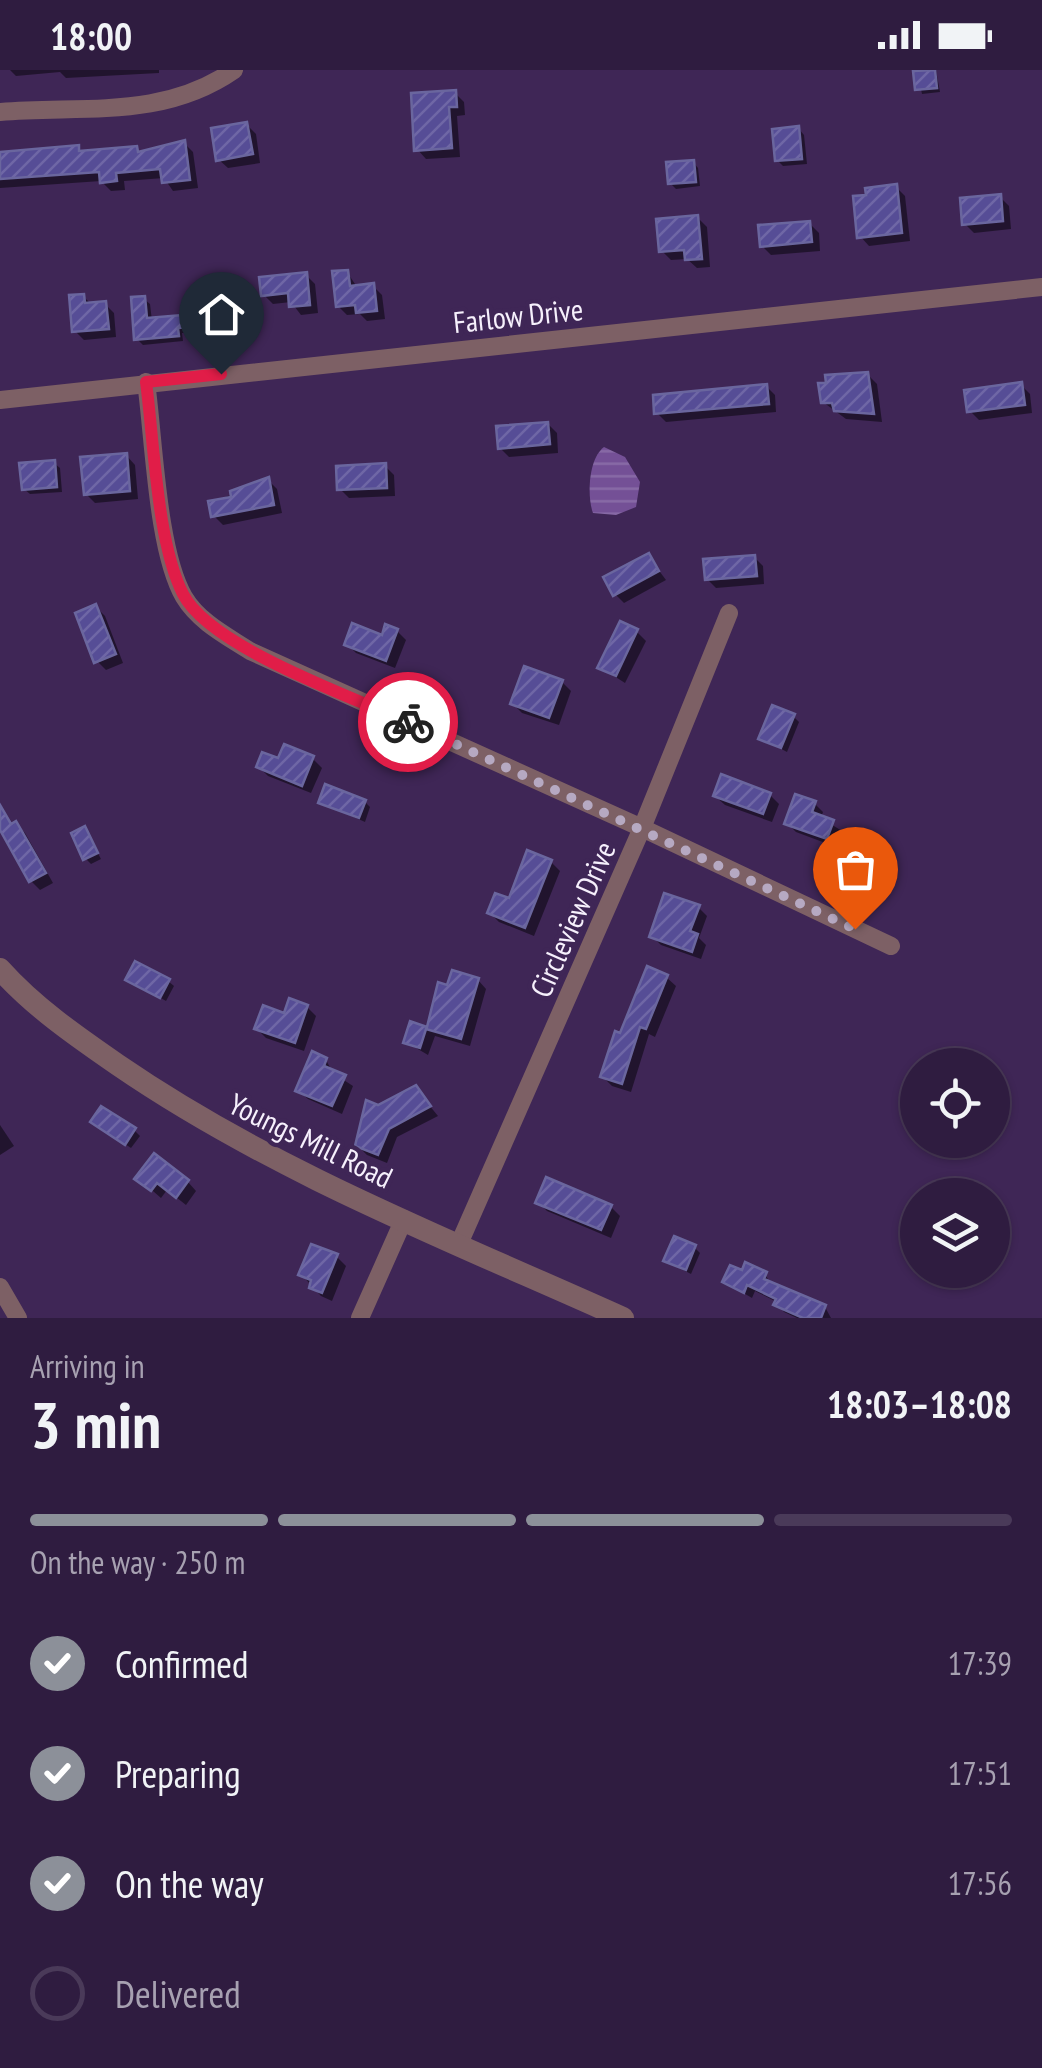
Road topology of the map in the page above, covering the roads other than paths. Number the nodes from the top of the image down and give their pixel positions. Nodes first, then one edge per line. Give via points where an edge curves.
1 (234, 70) edge
2 (0, 112) edge
3 (1042, 287) edge
4 (146, 382) junction
5 (0, 400) edge
6 (729, 613) dead end
7 (642, 828) junction
8 (890, 946) dead end
9 (0, 969) edge
10 (404, 1219) junction
11 (458, 1244) junction
12 (0, 1288) edge
13 (18, 1318) edge
14 (360, 1318) edge
15 (624, 1318) edge

1 - 2 street via 158,106
3 - 4 street, Farlow Drive
4 - 5 street, Farlow Drive
4 - 7 street via 170,564 184,598 204,622 250,651
6 - 7 street, Circleview Drive
7 - 8 street
7 - 11 street, Circleview Drive
9 - 10 street, Youngs Mill Road via 80,1039 206,1122
10 - 11 street, Youngs Mill Road
10 - 14 street
11 - 15 street, Youngs Mill Road
12 - 13 street

